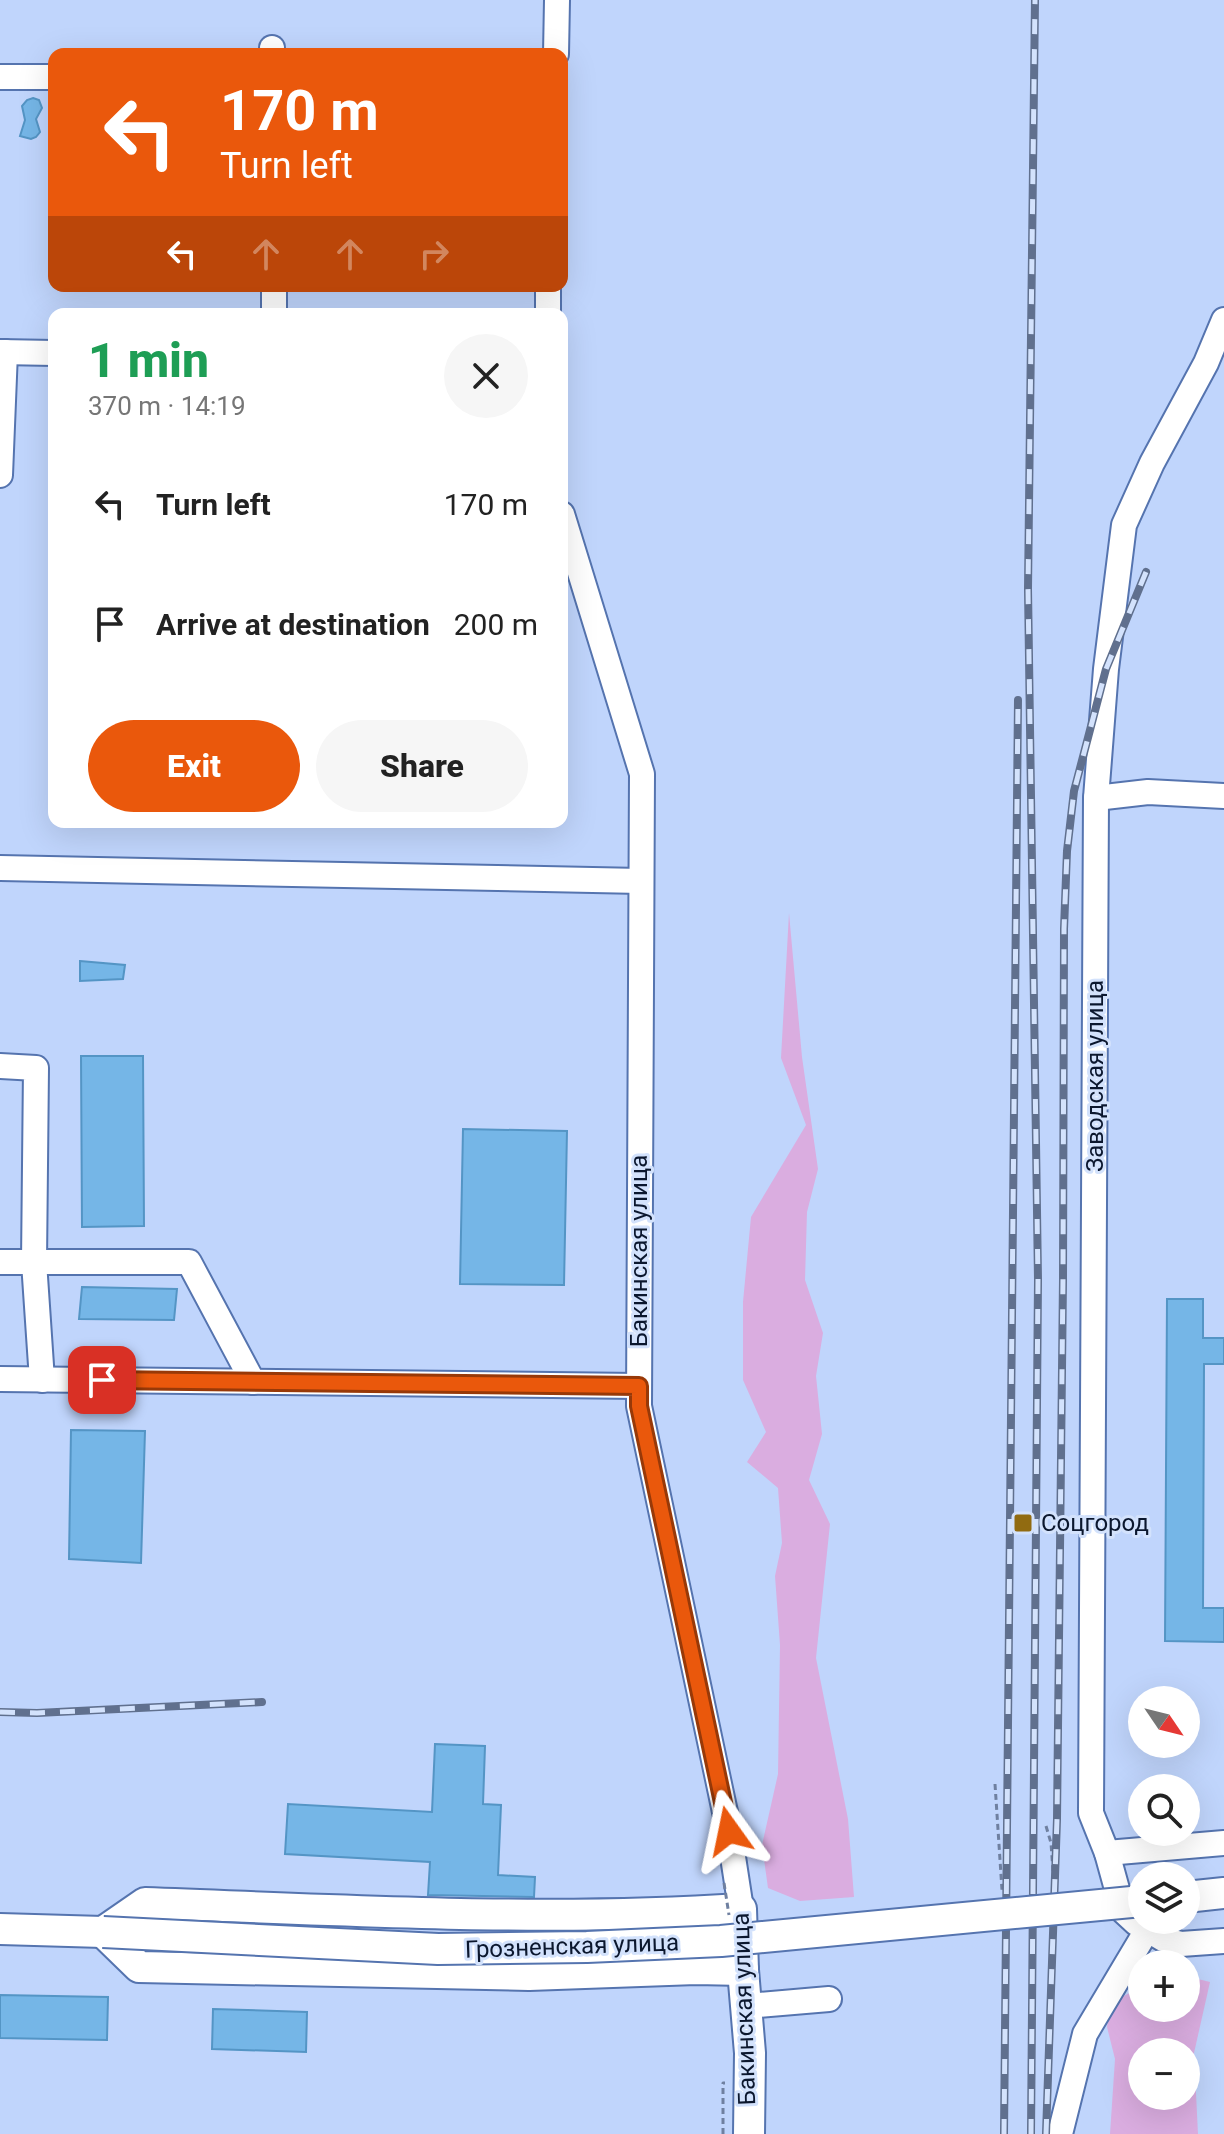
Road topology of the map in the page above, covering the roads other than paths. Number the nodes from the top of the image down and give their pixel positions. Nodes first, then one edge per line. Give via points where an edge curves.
1 (557, 0) edge
2 (556, 48) edge
3 (0, 77) edge
4 (48, 77) edge
5 (1224, 320) edge
6 (2, 352) edge
7 (48, 353) edge
8 (0, 475) edge
9 (568, 534) edge
10 (1224, 796) edge
11 (1096, 798) junction
12 (0, 868) edge
13 (641, 881) junction
14 (0, 1066) edge
15 (0, 1262) edge
16 (34, 1262) junction
17 (0, 1379) edge
18 (42, 1380) junction
19 (253, 1382) junction
20 (639, 1386) junction
21 (1224, 1843) edge
22 (1107, 1853) junction
23 (1224, 1893) edge
24 (1200, 1896) edge
25 (1128, 1902) edge
26 (631, 1914) junction
27 (1128, 1915) edge
28 (736, 1918) junction
29 (0, 1929) edge
30 (103, 1932) junction
31 (1145, 1934) edge
32 (1154, 1934) edge
33 (1224, 1941) edge
34 (743, 1970) junction
35 (829, 1999) dead end
36 (747, 2006) junction
37 (749, 2134) edge
38 (1060, 2134) edge

1 - 2 street
3 - 4 street
5 - 11 street, Заводская улица via 1124,525
6 - 7 street
6 - 8 street
9 - 13 street, Бакинская улица via 642,774
10 - 11 street via 1148,792
11 - 22 street, Заводская улица via 1091,1813
12 - 13 street
13 - 20 street, Бакинская улица
14 - 16 street via 36,1068
15 - 16 street
16 - 18 street
16 - 19 street via 189,1262
17 - 18 street
18 - 19 street
19 - 20 street
20 - 28 street, Бакинская улица via 729,1831
21 - 22 street
22 - 27 street, Заводская улица
23 - 24 main road
25 - 30 main road, Грозненская улица, bridge via 721,1941 587,1947 438,1949
26 - 28 main road
26 - 30 main road via 488,1915 145,1903
26 - 34 main road
28 - 34 main road, Бакинская улица
29 - 30 main road, Грозненская улица
30 - 34 main road via 139,1967 529,1975
31 - 38 street via 1085,2034
32 - 33 street via 1181,1944
34 - 36 main road, Бакинская улица
35 - 36 street
36 - 37 main road, Бакинская улица

